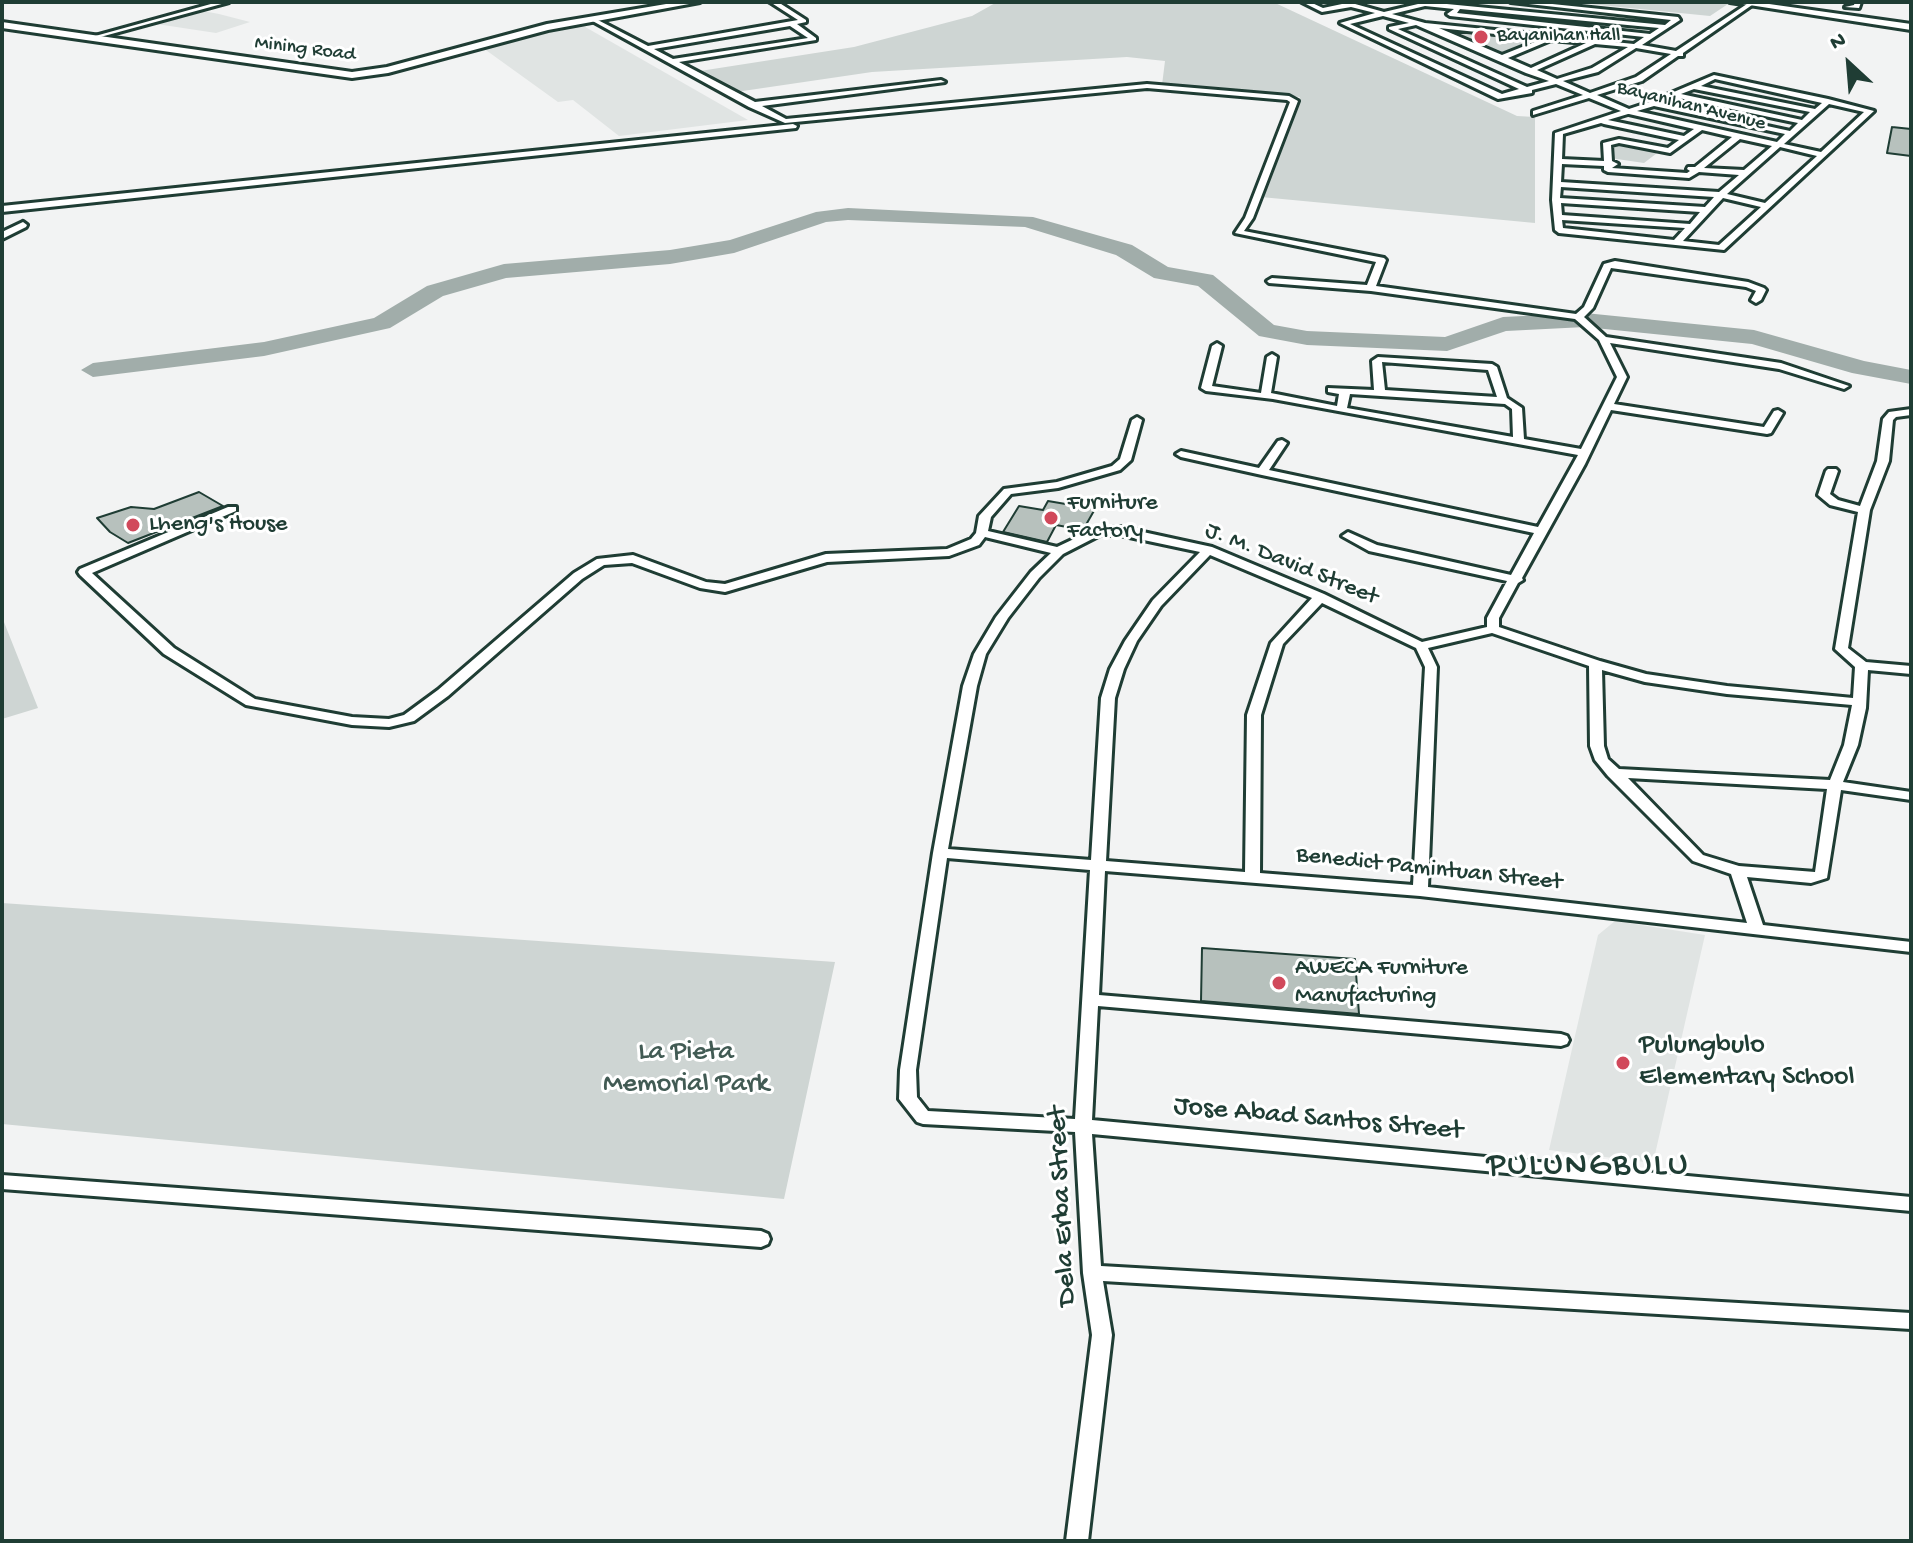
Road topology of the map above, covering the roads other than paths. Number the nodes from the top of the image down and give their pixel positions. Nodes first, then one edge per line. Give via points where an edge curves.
1 (226, 2) edge
2 (695, 2) edge
3 (773, 2) edge
4 (1305, 2) edge
5 (1341, 2) edge
6 (1514, 2) edge
7 (1735, 2) edge
8 (1858, 2) edge
9 (1422, 3) edge
10 (1750, 4) edge
11 (1356, 5) edge
12 (1786, 5) edge
13 (1461, 7) junction
14 (1562, 7) junction
15 (1848, 7) dead end
16 (1322, 10) junction
17 (1311, 12) dead end
18 (1387, 15) junction
19 (171, 16) junction
20 (1559, 16) junction
21 (592, 19) junction
22 (193, 21) dead end
23 (792, 24) junction
24 (1421, 24) junction
25 (2, 25) edge
26 (1556, 26) junction
27 (1666, 27) junction
28 (1911, 27) edge
29 (1651, 36) junction
30 (1552, 37) junction
31 (91, 38) junction
32 (1595, 41) junction
33 (1637, 46) junction
34 (649, 48) junction
35 (1486, 51) junction
36 (1680, 54) junction
37 (1452, 57) junction
38 (1502, 58) junction
39 (673, 61) junction
40 (1423, 62) junction
41 (1529, 71) junction
42 (941, 82) dead end
43 (1557, 83) junction
44 (1691, 86) junction
45 (1530, 91) junction
46 (1674, 95) junction
47 (1593, 97) junction
48 (1828, 101) junction
49 (1653, 104) junction
50 (751, 105) junction
51 (944, 111) dead end
52 (1815, 111) junction
53 (1629, 112) junction
54 (1536, 113) dead end
55 (1600, 121) junction
56 (1803, 122) junction
57 (784, 124) junction
58 (1699, 129) junction
59 (1790, 133) junction
60 (1737, 137) junction
61 (1685, 139) junction
62 (1776, 145) junction
63 (1670, 151) junction
64 (1821, 154) junction
65 (1558, 161) junction
66 (1607, 164) junction
67 (1652, 166) junction
68 (1696, 170) junction
69 (1745, 173) junction
70 (1559, 184) junction
71 (1721, 195) junction
72 (1556, 200) junction
73 (1765, 205) junction
74 (2, 209) edge
75 (1707, 210) junction
76 (1559, 217) junction
77 (23, 225) dead end
78 (1689, 226) junction
79 (4, 234) edge
80 (1678, 241) junction
81 (1272, 281) dead end
82 (1371, 288) junction
83 (1756, 300) dead end
84 (1580, 320) junction
85 (1603, 339) junction
86 (1217, 346) dead end
87 (1272, 357) dead end
88 (1844, 386) dead end
89 (1332, 390) dead end
90 (1345, 391) junction
91 (1380, 394) junction
92 (1270, 397) junction
93 (1503, 401) junction
94 (1606, 406) junction
95 (1341, 410) junction
96 (1911, 412) edge
97 (1778, 413) dead end
98 (1137, 420) dead end
99 (1519, 442) junction
100 (1282, 443) dead end
101 (1584, 453) junction
102 (1181, 454) dead end
103 (1832, 471) dead end
104 (1262, 472) junction
105 (232, 509) dead end
106 (1864, 510) junction
107 (1540, 531) junction
108 (982, 533) junction
109 (1348, 536) dead end
110 (1208, 550) junction
111 (1059, 551) junction
112 (1517, 580) junction
113 (1320, 597) junction
114 (1493, 629) junction
115 (1421, 646) junction
116 (1595, 664) junction
117 (1862, 666) junction
118 (1911, 670) edge
119 (1858, 702) junction
120 (1613, 773) junction
121 (1835, 785) junction
122 (1911, 796) edge
123 (940, 853) junction
124 (1097, 865) junction
125 (1738, 871) junction
126 (1252, 876) junction
127 (1420, 891) junction
128 (1756, 928) junction
129 (1911, 947) edge
130 (1091, 1000) junction
131 (1561, 1040) dead end
132 (913, 1109) joint
133 (1083, 1126) junction
134 (2, 1182) edge
135 (1911, 1204) edge
136 (761, 1239) dead end
137 (1092, 1273) junction
138 (1911, 1321) edge
139 (1077, 1541) edge

1 - 19 street
2 - 21 street, Mining Road
3 - 23 street via 804,21
4 - 16 street
5 - 11 street
6 - 14 street
7 - 10 street
8 - 15 street via 1857,7
9 - 13 street
9 - 18 street
10 - 12 street
10 - 36 street
11 - 16 street
11 - 18 street
12 - 28 street
13 - 20 street
13 - 26 street via 1450,14
14 - 20 street
14 - 27 street via 1678,19
16 - 17 street
18 - 24 street
18 - 40 street via 1343,23
19 - 22 street
19 - 31 street
20 - 26 street
20 - 27 street
21 - 31 street, Mining Road via 360,75
21 - 34 street
23 - 34 street
23 - 39 street via 814,39
24 - 30 street
24 - 35 street, Bayanihan Avenue
24 - 37 street via 1391,28
25 - 31 street, Mining Road
26 - 29 street
26 - 30 street
27 - 29 street
29 - 33 street
30 - 32 street
30 - 38 street
32 - 33 street
32 - 41 street
33 - 36 street
33 - 43 street via 1595,70
34 - 39 street
35 - 37 street
35 - 38 street, Bayanihan Avenue
36 - 47 street via 1639,79
37 - 40 street
37 - 45 street
38 - 41 street, Bayanihan Avenue
39 - 50 street
40 - 45 street via 1501,97
41 - 43 street, Bayanihan Avenue
42 - 50 street
43 - 45 street
43 - 47 street, Bayanihan Avenue
44 - 46 street
44 - 48 street via 1714,77
44 - 52 street
46 - 49 street
46 - 56 street
47 - 53 street, Bayanihan Avenue
47 - 54 street
48 - 52 street
48 - 64 street via 1870,111
49 - 53 street
49 - 59 street
50 - 57 street
51 - 57 street
52 - 56 street
53 - 55 street
53 - 58 street, Bayanihan Avenue
55 - 61 street
55 - 65 street via 1559,133
56 - 59 street
57 - 74 street
57 - 82 street via 1147,86 1289,98 1294,101 1239,233 1377,259 1383,263
58 - 60 street, Bayanihan Avenue
58 - 61 street
59 - 62 street
60 - 62 street, Bayanihan Avenue
60 - 68 street
61 - 63 street
62 - 64 street, Bayanihan Avenue
62 - 69 street
63 - 66 street via 1612,141 1607,143
63 - 67 street
64 - 73 street
65 - 66 street
65 - 70 street
66 - 67 street
66 - 68 street via 1609,171 1686,177
67 - 68 street
68 - 69 street
69 - 71 street
70 - 71 street
70 - 72 street
71 - 73 street
71 - 75 street
72 - 75 street
72 - 76 street
73 - 80 street via 1721,248
75 - 78 street
76 - 78 street
76 - 80 street via 1559,230 1566,233
77 - 79 street
78 - 80 street
81 - 82 street
82 - 84 street
83 - 84 street via 1761,290 1748,285 1615,264 1607,266
84 - 85 street
85 - 88 street via 1781,366
85 - 94 street via 1622,377
86 - 92 street via 1206,388
87 - 92 street via 1265,392
89 - 90 street
90 - 91 street
90 - 95 street
91 - 93 street
91 - 93 street via 1377,361 1382,359 1492,367
92 - 95 street
93 - 99 street via 1516,404
94 - 97 street via 1767,431
94 - 101 street
95 - 99 street
96 - 106 street via 1888,419 1883,461
98 - 108 street via 1125,460 1116,468 1058,485 1008,491 985,516
99 - 101 street
100 - 104 street
101 - 107 street
102 - 104 street
103 - 106 street via 1824,495
104 - 107 street
105 - 108 street via 84,572 169,651 251,702 389,723 409,718 443,693 601,562 633,559 725,588 826,558 949,552
106 - 117 street via 1841,649
107 - 112 street
108 - 111 street
109 - 112 street via 1386,551
110 - 111 street, J. M. David Street via 1099,531
110 - 113 street, J. M. David Street
110 - 124 street, Dela Erba Street via 1157,603 1117,669 1108,698
111 - 123 street, J. M. David Street via 1002,617 980,654
112 - 114 street via 1493,618
113 - 115 street, J. M. David Street
113 - 126 street via 1277,643 1254,715
114 - 115 street
114 - 116 street
115 - 127 street via 1431,667
116 - 119 street via 1645,678 1727,690
116 - 120 street via 1597,746
117 - 118 street
117 - 119 street
119 - 121 street via 1851,745
120 - 121 street
120 - 125 street via 1698,858
121 - 122 street
121 - 125 street via 1819,878
123 - 124 street, Benedict Pamintuan Street
123 - 132 street, J. M. David Street via 908,1070
124 - 126 street, Benedict Pamintuan Street
124 - 130 street, Dela Erba Street
125 - 128 street
126 - 127 street, Benedict Pamintuan Street
127 - 128 street, Benedict Pamintuan Street
128 - 129 street, Benedict Pamintuan Street
130 - 131 street
130 - 133 street, Dela Erba Street
132 - 133 street, Jose Abad Santos Street via 923,1117
133 - 135 street, Jose Abad Santos Street
133 - 137 street, Dela Erba Street
134 - 136 street
137 - 138 street
137 - 139 street, Dela Erba Street via 1102,1335

